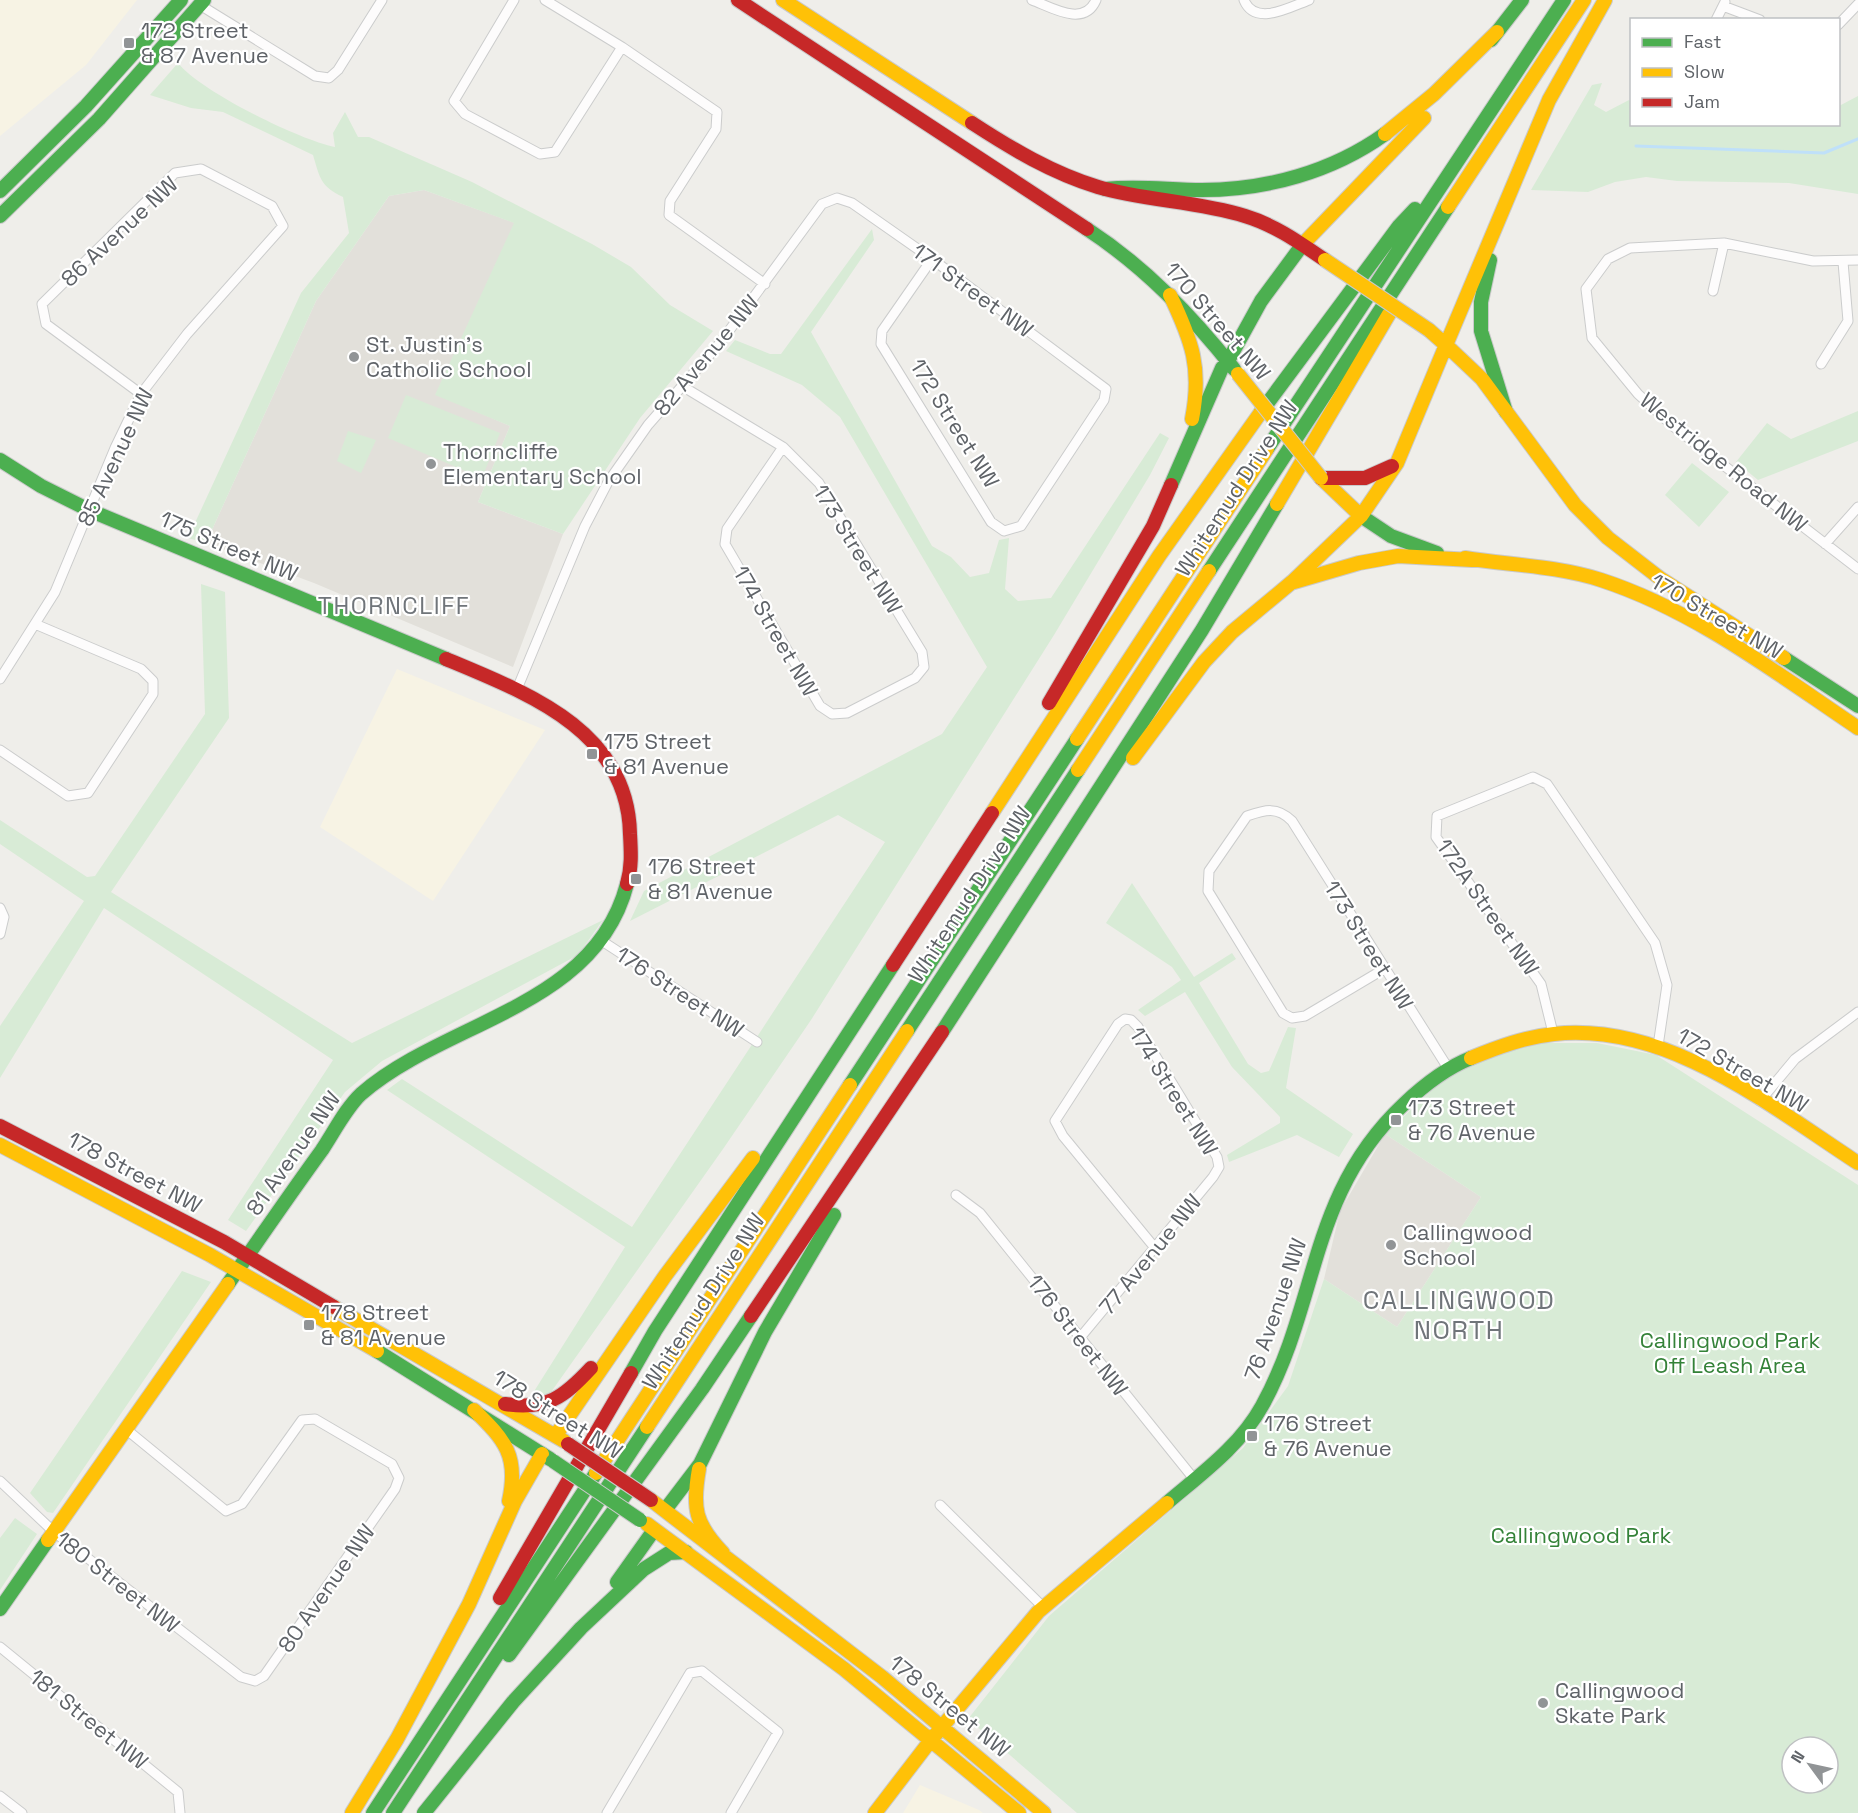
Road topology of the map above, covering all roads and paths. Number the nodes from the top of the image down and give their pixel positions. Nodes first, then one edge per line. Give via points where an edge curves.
1 (181, 0) edge
2 (382, 0) edge
3 (514, 0) edge
4 (545, 0) edge
5 (738, 0) edge
6 (783, 0) edge
7 (1032, 0) edge
8 (1096, 0) edge
9 (1244, 0) edge
10 (1309, 0) edge
11 (1522, 0) edge
12 (1564, 0) edge
13 (1584, 0) edge
14 (1605, 0) edge
15 (202, 2) edge
16 (1725, 3) edge
17 (1858, 4) edge
18 (1717, 18) edge
19 (1756, 18) edge
20 (1840, 24) edge
21 (1497, 33) junction
22 (622, 47) junction
23 (201, 169) joint
24 (1448, 175) junction
25 (1106, 189) junction
26 (0, 192) edge
27 (837, 198) joint
28 (1443, 212) junction
29 (0, 216) edge
30 (1494, 228) junction
31 (1724, 243) junction
32 (1302, 244) junction
33 (932, 259) junction
34 (1858, 260) edge
35 (1843, 262) junction
36 (765, 284) junction
37 (1713, 291) dead end
38 (1170, 295) junction
39 (1446, 345) junction
40 (1228, 361) junction
41 (1821, 364) dead end
42 (682, 386) junction
43 (141, 393) junction
44 (1506, 412) junction
45 (783, 447) junction
46 (0, 460) edge
47 (1397, 463) junction
48 (1179, 464) junction
49 (1321, 478) junction
50 (1858, 507) edge
51 (89, 510) junction
52 (1360, 516) junction
53 (1004, 531) joint
54 (1825, 544) junction
55 (1472, 560) junction
56 (1858, 569) edge
57 (1292, 582) junction
58 (35, 624) junction
59 (0, 679) edge
60 (517, 689) junction
61 (1858, 706) edge
62 (832, 714) joint
63 (1858, 728) edge
64 (0, 750) edge
65 (1533, 777) joint
66 (621, 781) joint
67 (1007, 787) junction
68 (1057, 857) junction
69 (0, 908) edge
70 (0, 934) edge
71 (602, 941) junction
72 (1383, 969) junction
73 (876, 990) junction
74 (1858, 1012) edge
75 (1553, 1033) junction
76 (757, 1042) dead end
77 (1658, 1046) junction
78 (924, 1060) junction
79 (1448, 1068) junction
80 (1760, 1101) junction
81 (0, 1126) edge
82 (0, 1144) edge
83 (1858, 1163) edge
84 (1219, 1167) joint
85 (956, 1195) dead end
86 (1155, 1248) junction
87 (247, 1255) junction
88 (238, 1269) junction
89 (635, 1320) junction
90 (1079, 1339) junction
91 (505, 1404) junction
92 (474, 1410) junction
93 (127, 1430) junction
94 (556, 1435) junction
95 (548, 1458) junction
96 (700, 1464) junction
97 (1194, 1479) junction
98 (0, 1481) edge
99 (940, 1505) dead end
100 (665, 1510) junction
101 (501, 1530) junction
102 (654, 1530) junction
103 (54, 1532) junction
104 (686, 1552) junction
105 (723, 1553) junction
106 (1043, 1607) junction
107 (0, 1610) edge
108 (581, 1628) junction
109 (0, 1647) edge
110 (466, 1670) junction
111 (241, 1677) joint
112 (942, 1726) junction
113 (931, 1739) junction
114 (435, 1748) junction
115 (0, 1796) edge
116 (22, 1813) edge
117 (180, 1813) edge
118 (352, 1813) edge
119 (373, 1813) edge
120 (393, 1813) edge
121 (424, 1813) edge
122 (607, 1813) edge
123 (731, 1813) edge
124 (875, 1813) edge
125 (1018, 1813) edge
126 (1044, 1813) edge

1 - 26 main road via 86,106
2 - 15 street via 329,78 315,76
3 - 22 street via 454,101 465,114 540,154 555,152
4 - 22 street
5 - 38 main road, 170 Street NW via 1088,227 1145,270
6 - 25 main road, 170 Street NW via 1013,150 1050,170
7 - 8 street via 1074,15 1089,11
9 - 10 street via 1251,10 1267,14
11 - 21 main road
12 - 24 main road, Whitemud Drive NW
13 - 28 main road, Whitemud Drive NW
14 - 30 main road via 1549,100
15 - 29 main road via 99,118
16 - 18 street
16 - 19 street
17 - 20 street
21 - 25 main road via 1416,113 1375,144 1335,165 1302,177 1254,186 1186,190 1133,184
21 - 32 main road via 1448,92
22 - 36 street via 717,112 716,129 670,201 669,215
23 - 43 street, 85 Avenue NW via 273,206 283,226 187,334
23 - 43 street, 86 Avenue NW via 175,173 42,304 46,324
24 - 67 main road via 1399,226 1208,483
24 - 110 main road, Whitemud Drive NW
25 - 32 main road, 170 Street NW via 1227,211 1262,223
27 - 33 street, 171 Street NW via 852,203
27 - 36 street, 82 Avenue NW via 822,204
28 - 68 main road via 1412,274 1257,540
28 - 114 main road, Whitemud Drive NW
30 - 39 main road
30 - 44 main road via 1481,303 1481,331
31 - 35 street, Westridge Road NW via 1813,261
31 - 37 street
31 - 54 street, Westridge Road NW via 1630,248 1608,258 1586,289 1593,338 1638,394 1674,427
32 - 39 main road, 170 Street NW, bridge
32 - 40 main road via 1261,301
33 - 53 street, 172 Street NW via 882,331 881,344 991,522
33 - 53 street, 171 Street NW via 1106,388 1104,400 1021,526
34 - 35 street, Westridge Road NW
35 - 41 street via 1848,321
36 - 42 street, 82 Avenue NW
38 - 40 main road, 170 Street NW
38 - 48 main road via 1192,339 1198,368 1194,410
39 - 44 main road, 170 Street NW via 1482,380
39 - 47 main road
40 - 48 main road
40 - 49 main road, 170 Street NW, bridge
42 - 45 street, 173 Street NW
42 - 60 street, 82 Avenue NW via 648,425 608,482 585,526
43 - 51 street, 85 Avenue NW
44 - 61 main road, 170 Street NW via 1575,506 1608,538 1661,579
45 - 62 street, 174 Street NW via 727,529 725,544 820,706
45 - 62 street, 173 Street NW via 819,483 922,652 924,667 915,678 847,713
46 - 51 main road, 175 Street NW
47 - 49 main road via 1372,478
47 - 52 main road
48 - 67 main road via 1154,526 1033,729
49 - 52 main road, 170 Street NW
50 - 54 street
51 - 58 street, 85 Avenue NW via 56,592
51 - 60 main road, 175 Street NW
52 - 55 main road, 170 Street NW via 1417,547
52 - 57 main road
54 - 56 street, Westridge Road NW
55 - 57 main road via 1398,556
55 - 63 main road, 170 Street NW via 1558,570 1639,593 1712,633
57 - 68 main road via 1232,632 1204,662
58 - 59 street, 85 Avenue NW
58 - 64 street via 141,669 153,681 153,694 88,793 69,796
60 - 66 main road, 175 Street NW via 555,709 591,739
65 - 75 street, 172A Street NW via 1437,816 1436,837 1541,984
65 - 77 street, 172 Street NW via 1547,784 1655,943 1667,985
66 - 71 main road, 81 Avenue NW via 632,830 630,877 618,913
67 - 73 main road
68 - 78 main road
69 - 70 street via 4,916
71 - 76 street, 176 Street NW
71 - 87 main road, 81 Avenue NW via 562,981 421,1054 360,1095
72 - 72 street, 173 Street NW via 1292,821 1272,809 1247,816 1209,872 1208,891 1280,1008 1297,1018 1312,1013
72 - 79 street, 173 Street NW
73 - 89 main road
73 - 110 main road via 597,1427 476,1641
74 - 80 street via 1795,1059
75 - 77 main road, 76 Avenue NW via 1597,1032
75 - 79 main road, 76 Avenue NW via 1504,1042
77 - 80 main road, 172 Street NW
78 - 96 main road via 765,1332
78 - 114 main road via 702,1389 481,1695
79 - 97 main road, 76 Avenue NW via 1389,1116 1356,1159 1331,1209 1273,1386 1241,1435
80 - 83 main road, 172 Street NW
81 - 87 main road, 178 Street NW
82 - 88 main road, 178 Street NW
84 - 86 street, 77 Avenue NW
84 - 86 street, 174 Street NW via 1217,1156 1138,1027 1125,1019 1054,1121
85 - 90 street, 176 Street NW via 980,1213
86 - 90 street, 77 Avenue NW
87 - 88 main road, 81 Avenue NW
87 - 91 main road, 178 Street NW
88 - 92 main road, 178 Street NW
88 - 93 main road, 81 Avenue NW
89 - 91 main road via 556,1400 539,1407
89 - 94 main road
90 - 97 street, 176 Street NW
91 - 94 main road, 178 Street NW
92 - 95 main road, 178 Street NW
92 - 101 main road via 510,1450 514,1483
93 - 103 main road, 81 Avenue NW
93 - 111 street, 80 Avenue NW via 226,1511 242,1504 302,1420 315,1419 392,1464 399,1478 264,1676 255,1681
94 - 95 main road
94 - 100 main road, 178 Street NW, bridge
95 - 101 main road
95 - 102 main road, 178 Street NW, bridge
96 - 100 main road
96 - 105 main road via 694,1495 697,1518 705,1535
97 - 106 main road, 76 Avenue NW
98 - 103 street, 180 Street NW
99 - 106 street
100 - 102 main road
100 - 105 main road, 178 Street NW
101 - 118 main road via 469,1604
102 - 104 main road, 178 Street NW
102 - 108 main road
103 - 107 main road, 81 Avenue NW
103 - 111 street, 180 Street NW
104 - 108 main road via 669,1553 644,1569
104 - 113 main road, 178 Street NW
105 - 112 main road, 178 Street NW
106 - 112 main road, 76 Avenue NW
108 - 121 main road via 513,1702
109 - 117 street, 181 Street NW via 178,1792
110 - 119 main road, Whitemud Drive NW
112 - 113 main road, 76 Avenue NW
112 - 126 main road, 178 Street NW
113 - 124 main road, 76 Avenue NW
113 - 125 main road, 178 Street NW
114 - 120 main road, Whitemud Drive NW
115 - 116 street
122 - 123 street via 690,1673 702,1671 778,1732

